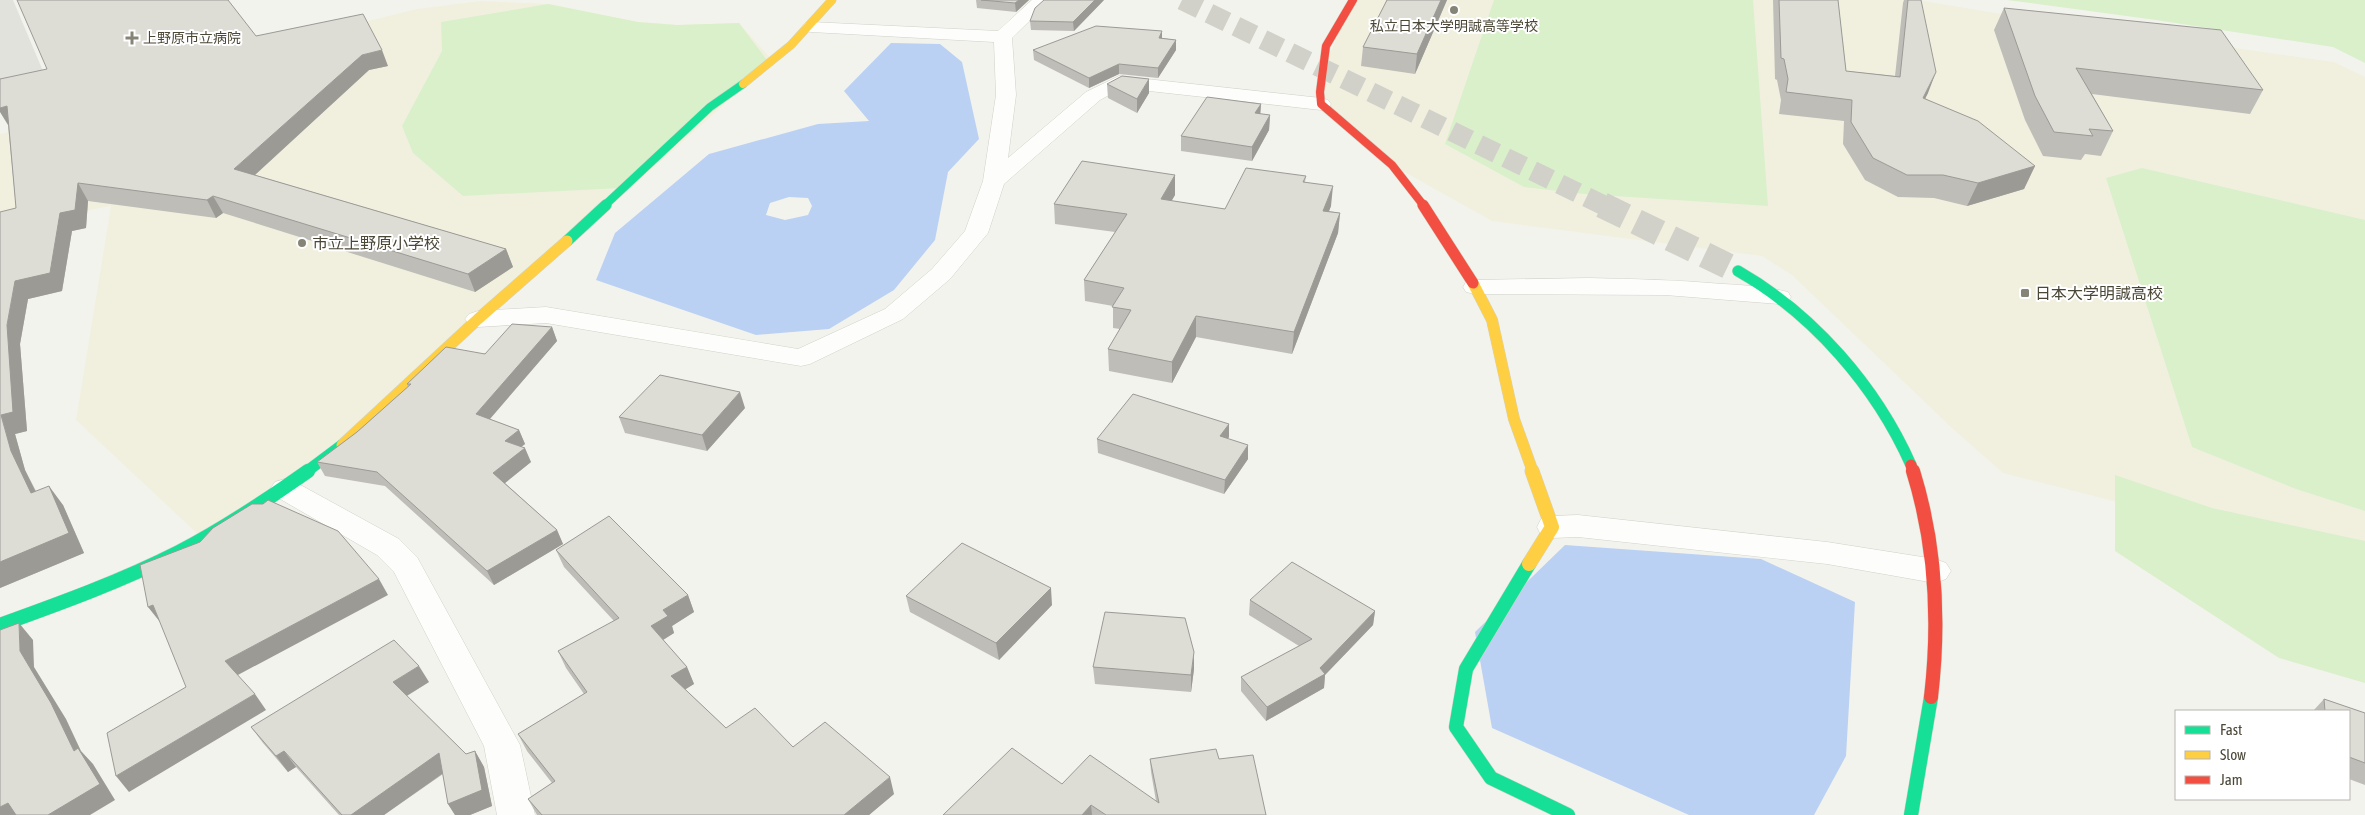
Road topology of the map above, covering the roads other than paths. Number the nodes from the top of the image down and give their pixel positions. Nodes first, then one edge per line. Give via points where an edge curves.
1 (832, 0) edge
2 (1042, 0) edge
3 (1353, 0) edge
4 (811, 27) junction
5 (1003, 37) junction
6 (1320, 104) junction
7 (994, 181) junction
8 (1738, 270) tunnel mouth
9 (1475, 287) junction
10 (1779, 297) junction
11 (478, 319) junction
12 (285, 489) junction
13 (1552, 527) junction
14 (1935, 571) junction
15 (0, 625) edge
16 (516, 815) edge
17 (1568, 815) edge
18 (1911, 815) edge

1 - 4 street
2 - 5 street
3 - 6 street via 1326,46
4 - 5 street
4 - 11 street via 770,64 710,107 553,254
5 - 7 street via 1006,95
6 - 7 street via 1119,82 1093,96
6 - 9 street via 1392,165 1432,217
7 - 11 street via 976,233 941,274 894,314 801,358 546,315
8 - 10 street
9 - 10 street via 1614,285 1714,289
9 - 13 street via 1492,320 1514,419
10 - 14 street via 1828,344 1875,403 1905,449 1929,520
11 - 12 street via 348,441
12 - 15 street via 203,539 144,568 86,594
12 - 16 street via 388,547 406,565 502,744
13 - 14 street via 1578,526 1827,553
13 - 17 street via 1466,669 1456,727 1491,778
14 - 18 street via 1937,639 1925,747

